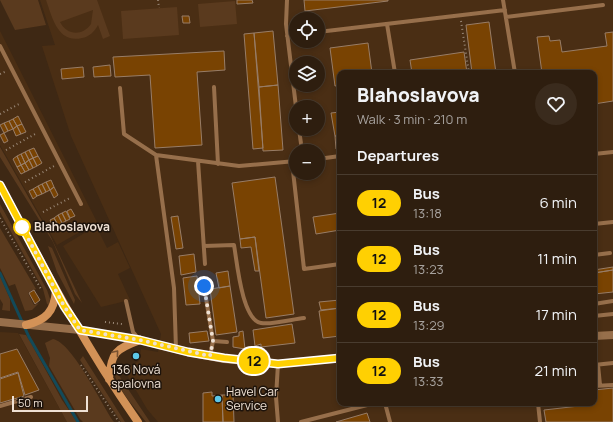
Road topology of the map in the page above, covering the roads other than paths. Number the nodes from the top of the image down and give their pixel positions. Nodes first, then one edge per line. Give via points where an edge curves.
1 (287, 0) edge
2 (503, 0) edge
3 (602, 5) dead end
4 (505, 10) junction
5 (506, 18) junction
6 (387, 24) junction
7 (325, 31) edge
8 (287, 36) joint
9 (0, 46) edge
10 (395, 70) edge
11 (515, 70) edge
12 (120, 88) dead end
13 (214, 88) dead end
14 (295, 100) edge
15 (613, 152) edge
16 (597, 154) edge
17 (156, 155) junction
18 (337, 156) edge
19 (325, 158) edge
20 (198, 161) junction
21 (289, 162) edge
22 (218, 164) junction
23 (296, 180) edge
24 (0, 185) edge
25 (81, 204) dead end
26 (613, 222) edge
27 (597, 224) edge
28 (204, 246) junction
29 (610, 253) dead end
30 (597, 255) edge
31 (205, 264) dead end
32 (337, 264) edge
33 (204, 286) dead end
34 (56, 291) junction
35 (126, 301) dead end
36 (613, 301) edge
37 (597, 304) edge
38 (613, 314) edge
39 (597, 316) edge
40 (304, 318) dead end
41 (0, 322) edge
42 (26, 325) joint
43 (37, 325) junction
44 (80, 330) junction
45 (613, 335) edge
46 (597, 336) edge
47 (140, 340) junction
48 (213, 341) junction
49 (227, 342) dead end
50 (176, 349) junction
51 (210, 356) junction
52 (337, 358) edge
53 (613, 363) edge
54 (278, 364) junction
55 (597, 365) edge
56 (597, 370) edge
57 (108, 379) junction
58 (600, 385) junction
59 (613, 385) edge
60 (597, 386) edge
61 (31, 396) dead end
62 (0, 406) edge
63 (363, 406) edge
64 (386, 406) edge
65 (538, 406) edge
66 (138, 422) edge
67 (278, 422) edge
68 (301, 422) edge
69 (390, 422) edge
70 (540, 422) edge

1 - 8 lane
2 - 4 lane
3 - 5 lane
4 - 5 lane
4 - 6 lane
5 - 11 lane
6 - 7 lane
6 - 10 lane
8 - 14 lane
9 - 25 lane
12 - 17 lane via 124,134
13 - 22 lane
15 - 16 lane
17 - 20 lane
17 - 50 lane via 174,288
18 - 19 lane
20 - 22 lane
20 - 28 lane
21 - 22 lane via 239,166
23 - 32 lane via 304,269
24 - 34 main road
26 - 27 lane
28 - 31 lane
28 - 40 lane via 234,245 246,308 252,319 261,323
29 - 30 lane
33 - 48 lane
34 - 43 main road via 53,308
34 - 44 main road
35 - 47 lane via 133,332
36 - 37 lane
38 - 39 lane
41 - 42 street
42 - 43 main road
43 - 44 street
44 - 47 street
44 - 57 main road
45 - 46 street
47 - 50 street
57 -> 47 main road via 113,356 124,345
48 - 49 lane
48 - 51 lane
50 - 51 street
51 - 54 street
52 - 54 street
53 - 55 lane
54 - 67 lane
56 - 58 lane
57 - 66 main road
58 - 59 lane
58 - 60 lane
61 - 62 lane
63 - 68 lane
64 - 69 lane
65 - 70 lane

